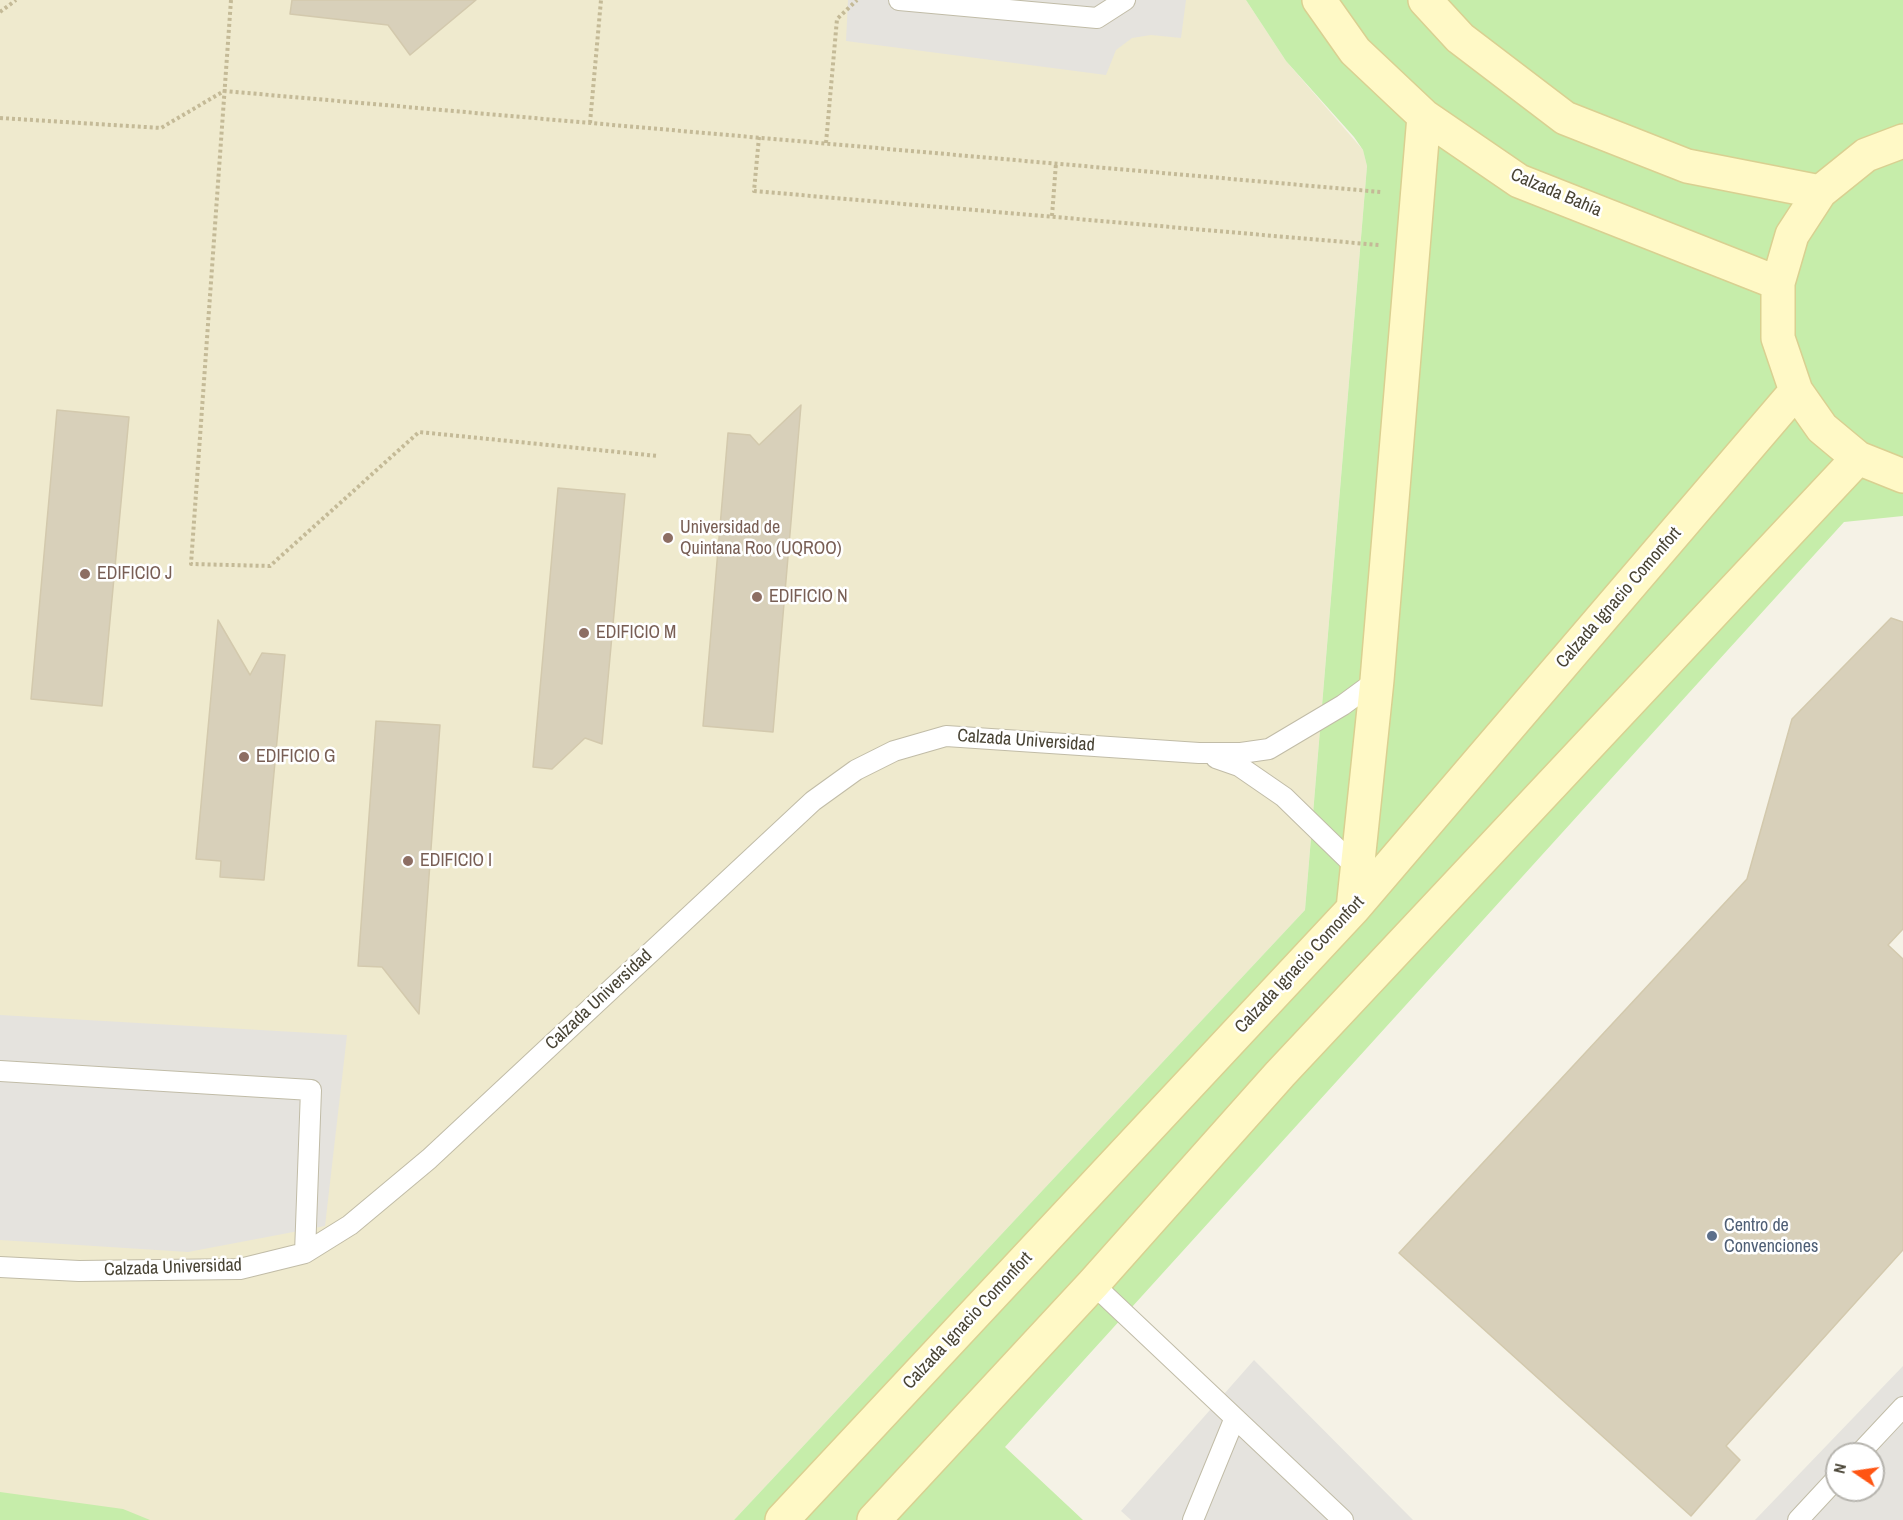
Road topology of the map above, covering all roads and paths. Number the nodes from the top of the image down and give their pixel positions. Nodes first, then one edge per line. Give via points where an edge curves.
1 (16, 0) edge
2 (231, 0) edge
3 (601, 0) edge
4 (858, 0) edge
5 (899, 0) edge
6 (1125, 0) edge
7 (1319, 0) edge
8 (1425, 0) edge
9 (0, 12) edge
10 (224, 91) junction
11 (1424, 116) junction
12 (0, 118) edge
13 (590, 123) junction
14 (759, 137) junction
15 (1903, 141) edge
16 (826, 143) junction
17 (1056, 163) junction
18 (1820, 192) junction
19 (1418, 195) junction
20 (1052, 217) junction
21 (1413, 248) junction
22 (1778, 282) junction
23 (1796, 391) junction
24 (658, 456) dead end
25 (1857, 458) junction
26 (1903, 476) edge
27 (1377, 680) junction
28 (1199, 753) junction
29 (1358, 869) junction
30 (1353, 909) junction
31 (0, 1071) edge
32 (305, 1253) junction
33 (0, 1267) edge
34 (1093, 1284) junction
35 (1903, 1407) edge
36 (1234, 1420) junction
37 (1870, 1442) edge
38 (1825, 1491) edge
39 (782, 1520) edge
40 (874, 1520) edge
41 (1193, 1520) edge
42 (1343, 1520) edge
43 (1798, 1520) edge

1 - 9 path
2 - 10 path
3 - 13 path
4 - 16 path via 837,19
5 - 6 lane via 1097,18
7 - 11 main road, Calzada Bahía via 1355,51
8 - 18 main road via 1460,38 1565,118 1687,166
10 - 12 path via 161,128
10 - 13 path
10 - 24 path via 191,564 270,566 419,432
11 - 19 main road
11 - 22 main road, Calzada Bahía via 1519,181
13 - 14 path
14 - 16 path
14 - 20 path via 754,190
15 - 18 main road via 1866,155
16 - 17 path
17 - 19 path
17 - 20 path
18 - 22 main road via 1792,235
19 - 21 main road
20 - 21 path
21 - 27 main road
22 - 23 main road via 1778,338
23 - 25 main road via 1822,428
23 - 30 main road, Calzada Ignacio Comonfort
25 - 26 main road
25 - 34 main road via 1280,1074
27 - 28 lane, Calzada Universidad via 1269,749
27 - 29 main road
28 - 29 lane, Calzada Universidad via 1239,765 1284,796
28 - 32 lane, Calzada Universidad via 946,736 894,751 856,770 813,801 429,1159 350,1225
29 - 30 main road
30 - 39 main road, Calzada Ignacio Comonfort
31 - 32 lane via 311,1090
32 - 33 lane, Calzada Universidad via 240,1269 79,1271
34 - 36 lane
34 - 40 main road
35 - 37 lane
36 - 41 lane
36 - 42 lane
38 - 43 lane

